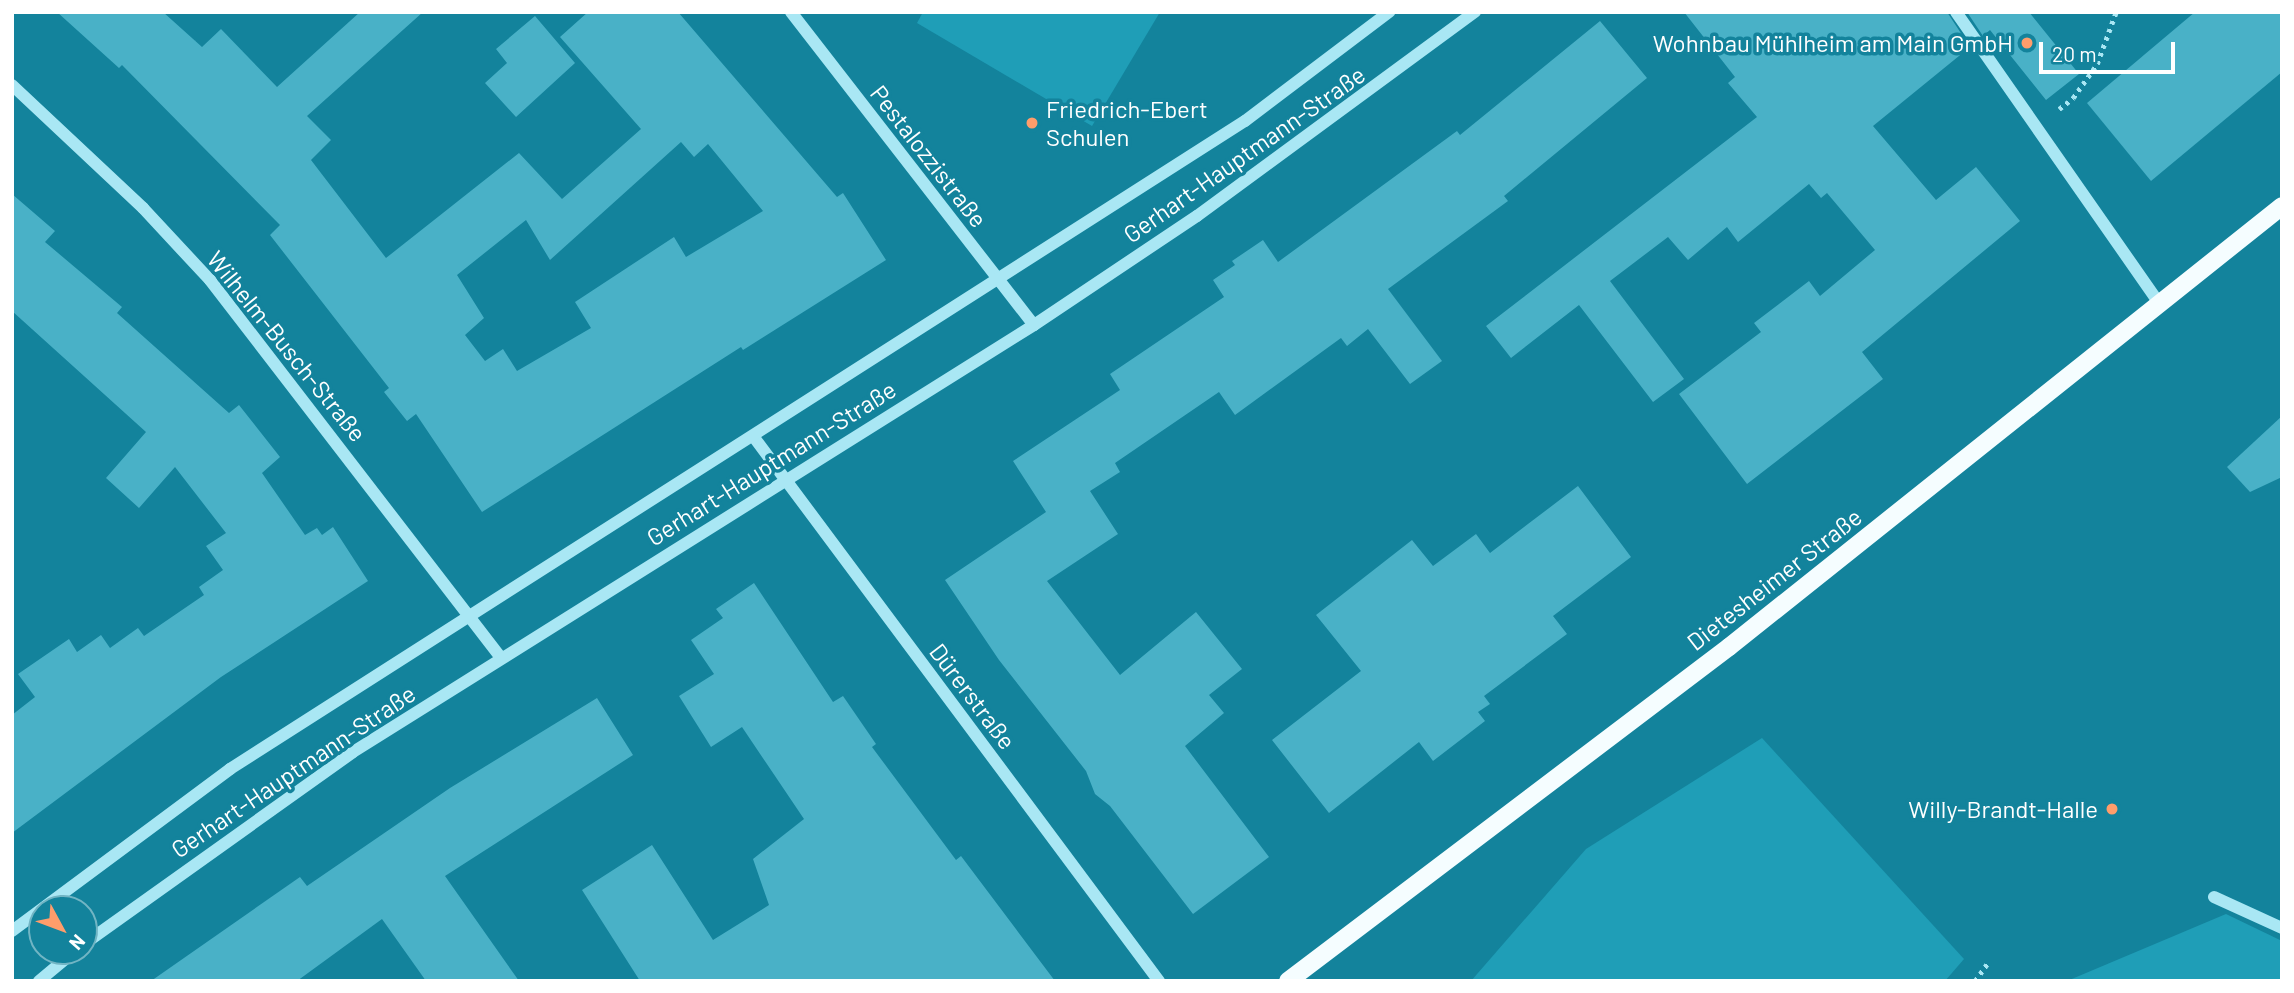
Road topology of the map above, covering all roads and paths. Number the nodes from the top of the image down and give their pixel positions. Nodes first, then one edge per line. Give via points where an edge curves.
1 (791, 12) edge
2 (1389, 12) edge
3 (1475, 12) edge
4 (1955, 12) edge
5 (2116, 12) edge
6 (12, 85) edge
7 (2037, 125) junction
8 (2282, 206) edge
9 (999, 281) junction
10 (2160, 304) junction
11 (1034, 325) junction
12 (753, 436) junction
13 (784, 478) junction
14 (468, 613) junction
15 (501, 658) junction
16 (2214, 897) dead end
17 (2282, 928) edge
18 (12, 931) edge
19 (98, 934) edge
20 (1987, 964) dead end
21 (58, 965) edge
22 (39, 981) edge
23 (1158, 981) edge
24 (1288, 981) edge
25 (1975, 981) edge

1 - 9 street, Pestalozzistraße
2 - 9 street, Gerhart-Hauptmann-Straße via 1245,121
3 - 11 street, Gerhart-Hauptmann-Straße via 1197,216
4 - 7 street
5 - 7 path via 2097,64 2081,87
6 - 14 street, Wilhelm-Busch-Straße via 143,208 210,281
7 - 10 street
8 - 10 main road, Dietesheimer Straße
9 - 11 street, Pestalozzistraße
9 - 12 street, Gerhart-Hauptmann-Straße
10 - 24 main road, Dietesheimer Straße via 1729,647
11 - 13 street, Gerhart-Hauptmann-Straße
12 - 13 street, Dürerstraße
12 - 14 street, Gerhart-Hauptmann-Straße
13 - 15 street, Gerhart-Hauptmann-Straße
13 - 23 street, Dürerstraße
14 - 15 street, Wilhelm-Busch-Straße
14 - 18 street, Gerhart-Hauptmann-Straße via 230,769
15 - 19 street, Gerhart-Hauptmann-Straße via 242,828
16 - 17 street
20 - 25 path
21 - 22 street

